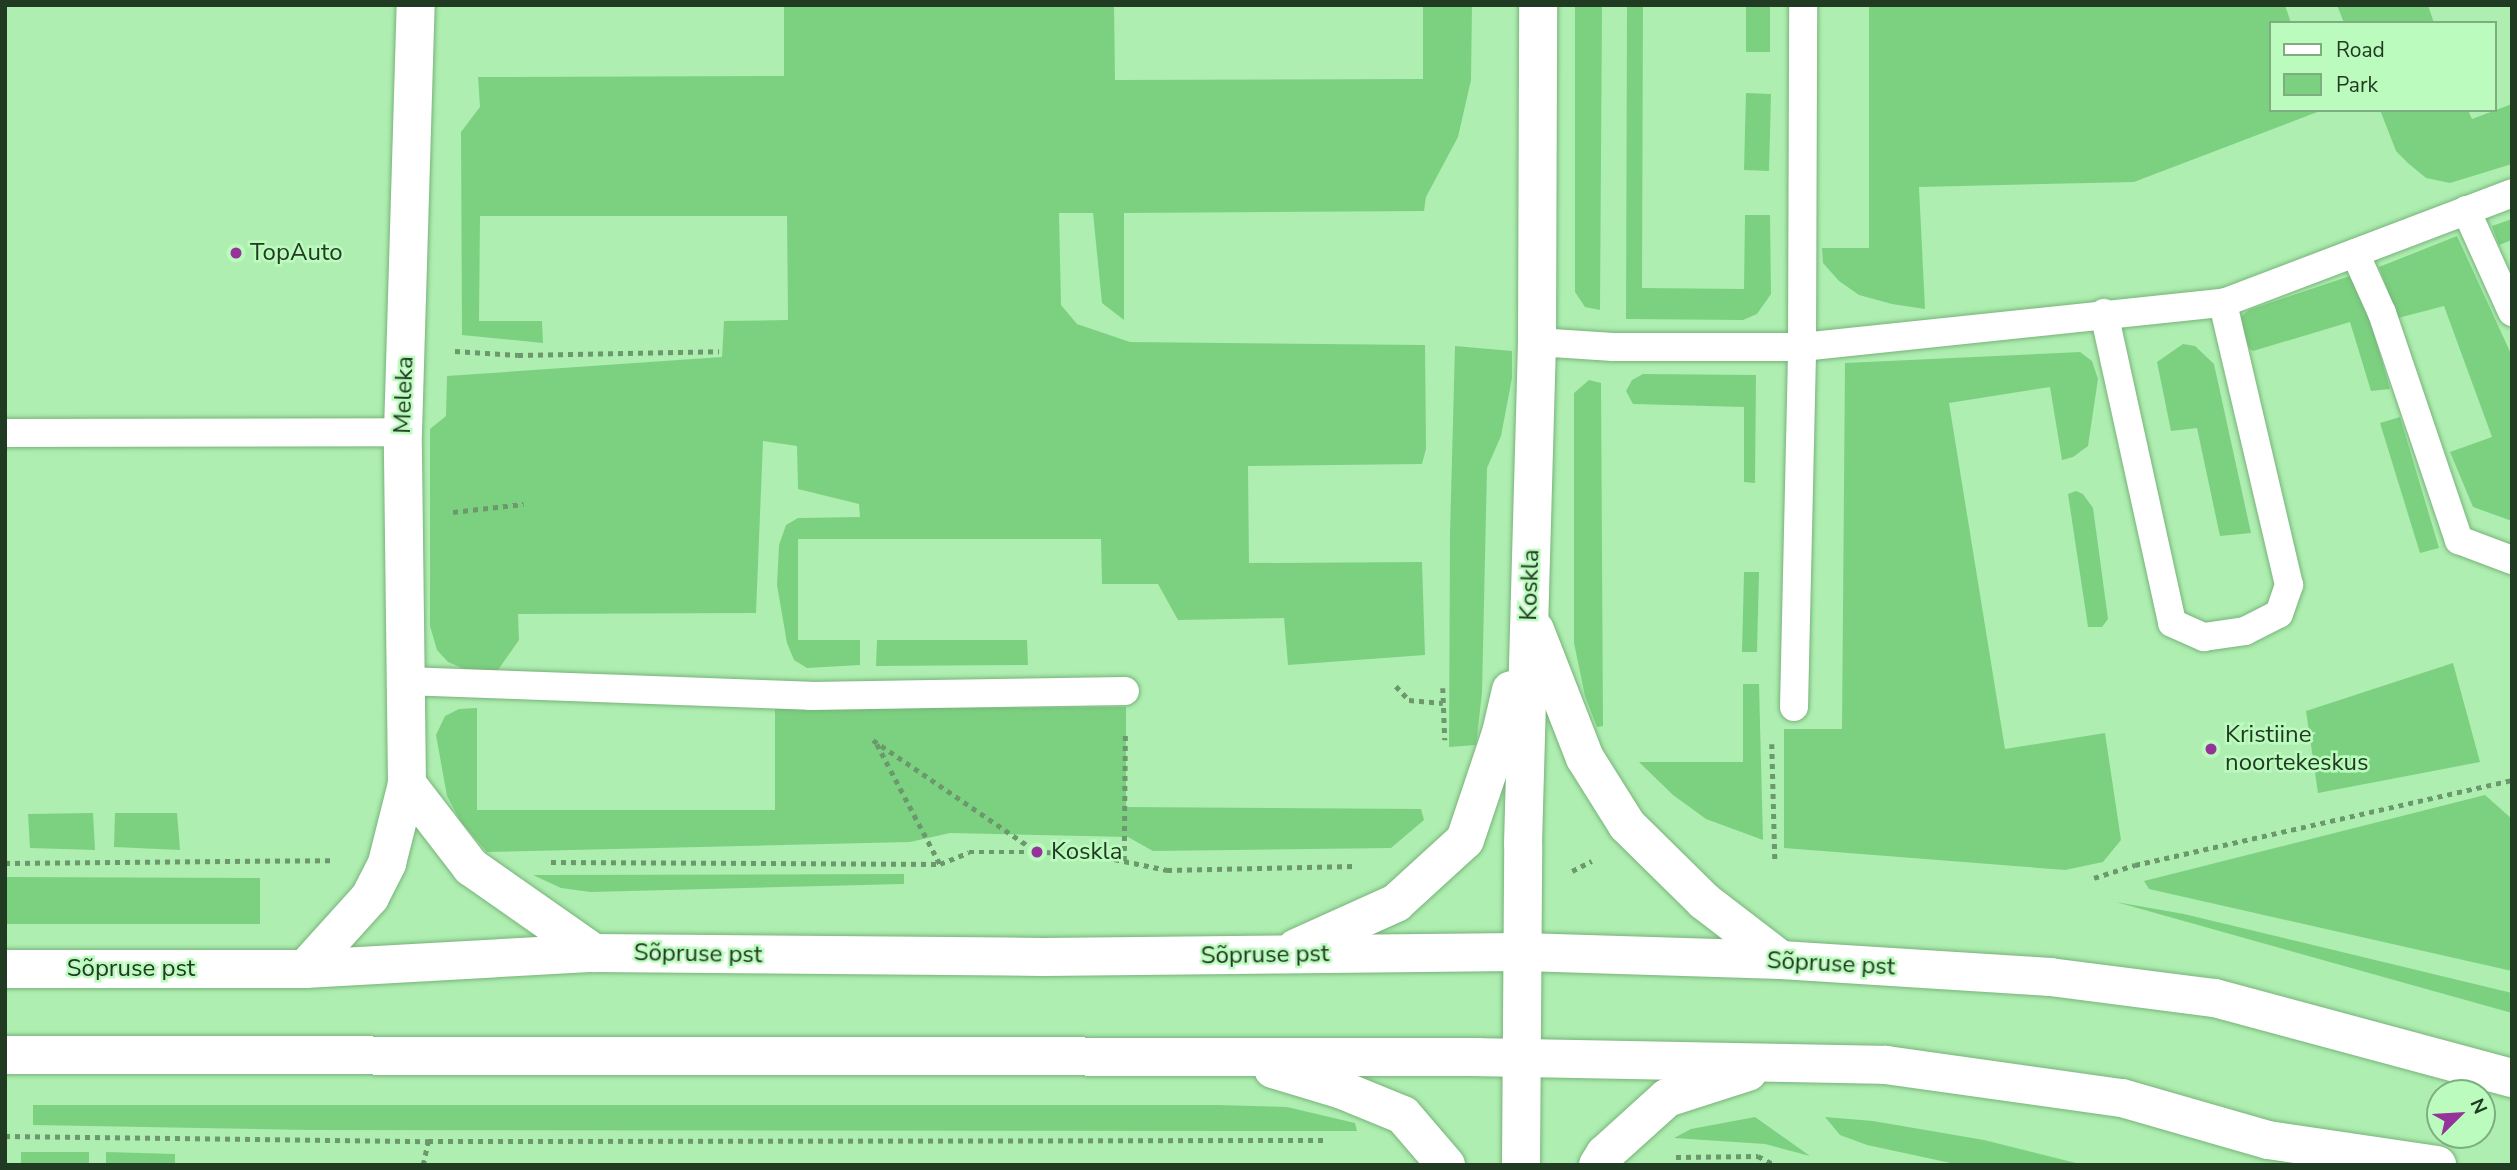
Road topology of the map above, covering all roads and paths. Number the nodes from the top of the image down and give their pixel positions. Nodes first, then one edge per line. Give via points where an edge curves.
1 (416, 5) edge
2 (1538, 5) edge
3 (1803, 5) edge
4 (2512, 193) edge
5 (2466, 210) junction
6 (2355, 253) junction
7 (2223, 303) junction
8 (2512, 312) edge
9 (2104, 313) junction
10 (1537, 342) junction
11 (406, 347) junction
12 (1802, 347) junction
13 (719, 351) dead end
14 (403, 432) junction
15 (5, 433) edge
16 (524, 504) dead end
17 (403, 517) junction
18 (2512, 560) edge
19 (1529, 613) junction
20 (405, 681) junction
21 (1396, 686) dead end
22 (1125, 691) joint
23 (810, 696) junction
24 (1443, 703) dead end
25 (1794, 707) joint
26 (877, 743) junction
27 (2512, 780) edge
28 (407, 784) junction
29 (1037, 852) junction
30 (1594, 859) dead end
31 (1775, 859) dead end
32 (1124, 861) junction
33 (548, 862) dead end
34 (5, 863) edge
35 (387, 863) junction
36 (940, 864) junction
37 (1356, 866) dead end
38 (1570, 872) dead end
39 (2094, 878) dead end
40 (1523, 952) junction
41 (594, 953) junction
42 (1280, 955) junction
43 (1781, 960) junction
44 (5, 969) edge
45 (304, 969) junction
46 (5, 1055) edge
47 (1231, 1057) junction
48 (1523, 1057) junction
49 (1777, 1063) junction
50 (2512, 1078) edge
51 (5, 1136) edge
52 (1333, 1140) dead end
53 (2268, 1140) junction
54 (428, 1141) junction
55 (1758, 1156) junction
56 (1667, 1160) dead end
57 (423, 1165) edge
58 (1446, 1165) edge
59 (1521, 1165) edge
60 (1598, 1165) edge
61 (1759, 1165) edge
62 (1775, 1165) edge
63 (2308, 1165) edge
64 (2437, 1165) edge

1 - 11 main road, Meleka
2 - 10 main road, Koskla
3 - 12 lane
4 - 5 lane
5 - 6 lane
5 - 8 lane
6 - 7 lane
6 - 18 lane via 2382,313 2459,540
7 - 9 lane
7 - 9 lane via 2289,585 2279,614 2245,631 2204,637 2172,623
9 - 12 lane
10 - 12 lane via 1613,347
10 - 19 main road, Koskla
11 - 13 path via 518,355
11 - 14 main road, Meleka
12 - 25 lane
14 - 15 lane
14 - 17 main road, Meleka
16 - 17 path
17 - 20 main road, Meleka
19 - 40 main road, Koskla
19 - 42 main road via 1501,733 1465,840 1396,903
19 - 43 main road via 1585,758 1628,825 1704,901
20 - 23 lane
20 - 28 main road, Meleka
21 - 24 path via 1409,700
22 - 23 lane
22 - 32 path
23 - 26 path
25 - 31 path via 1772,716
26 - 29 path
26 - 36 path
27 - 39 path
28 - 35 main road, Meleka
28 - 41 main road via 471,867
29 - 32 path via 1085,853
29 - 36 path via 969,852
30 - 38 path
32 - 37 path via 1167,870
33 - 36 path
34 - 35 path
35 - 45 main road, Meleka via 370,897
40 - 42 main road, Sõpruse pst
40 - 43 main road, Sõpruse pst
40 - 48 main road, Koskla
41 - 42 main road, Sõpruse pst
41 - 45 main road, Sõpruse pst
43 - 50 main road, Sõpruse pst via 2050,977 2215,998
44 - 45 main road, Sõpruse pst
46 - 47 main road
47 - 48 main road
47 - 58 main road via 1342,1090 1403,1115
48 - 49 main road
48 - 59 main road, Koskla
49 - 53 main road via 1886,1065 2122,1097
49 - 60 main road via 1667,1098
51 - 54 path
52 - 54 path
53 - 63 main road
53 - 64 main road
54 - 57 path
55 - 56 path
55 - 61 path
55 - 62 path

